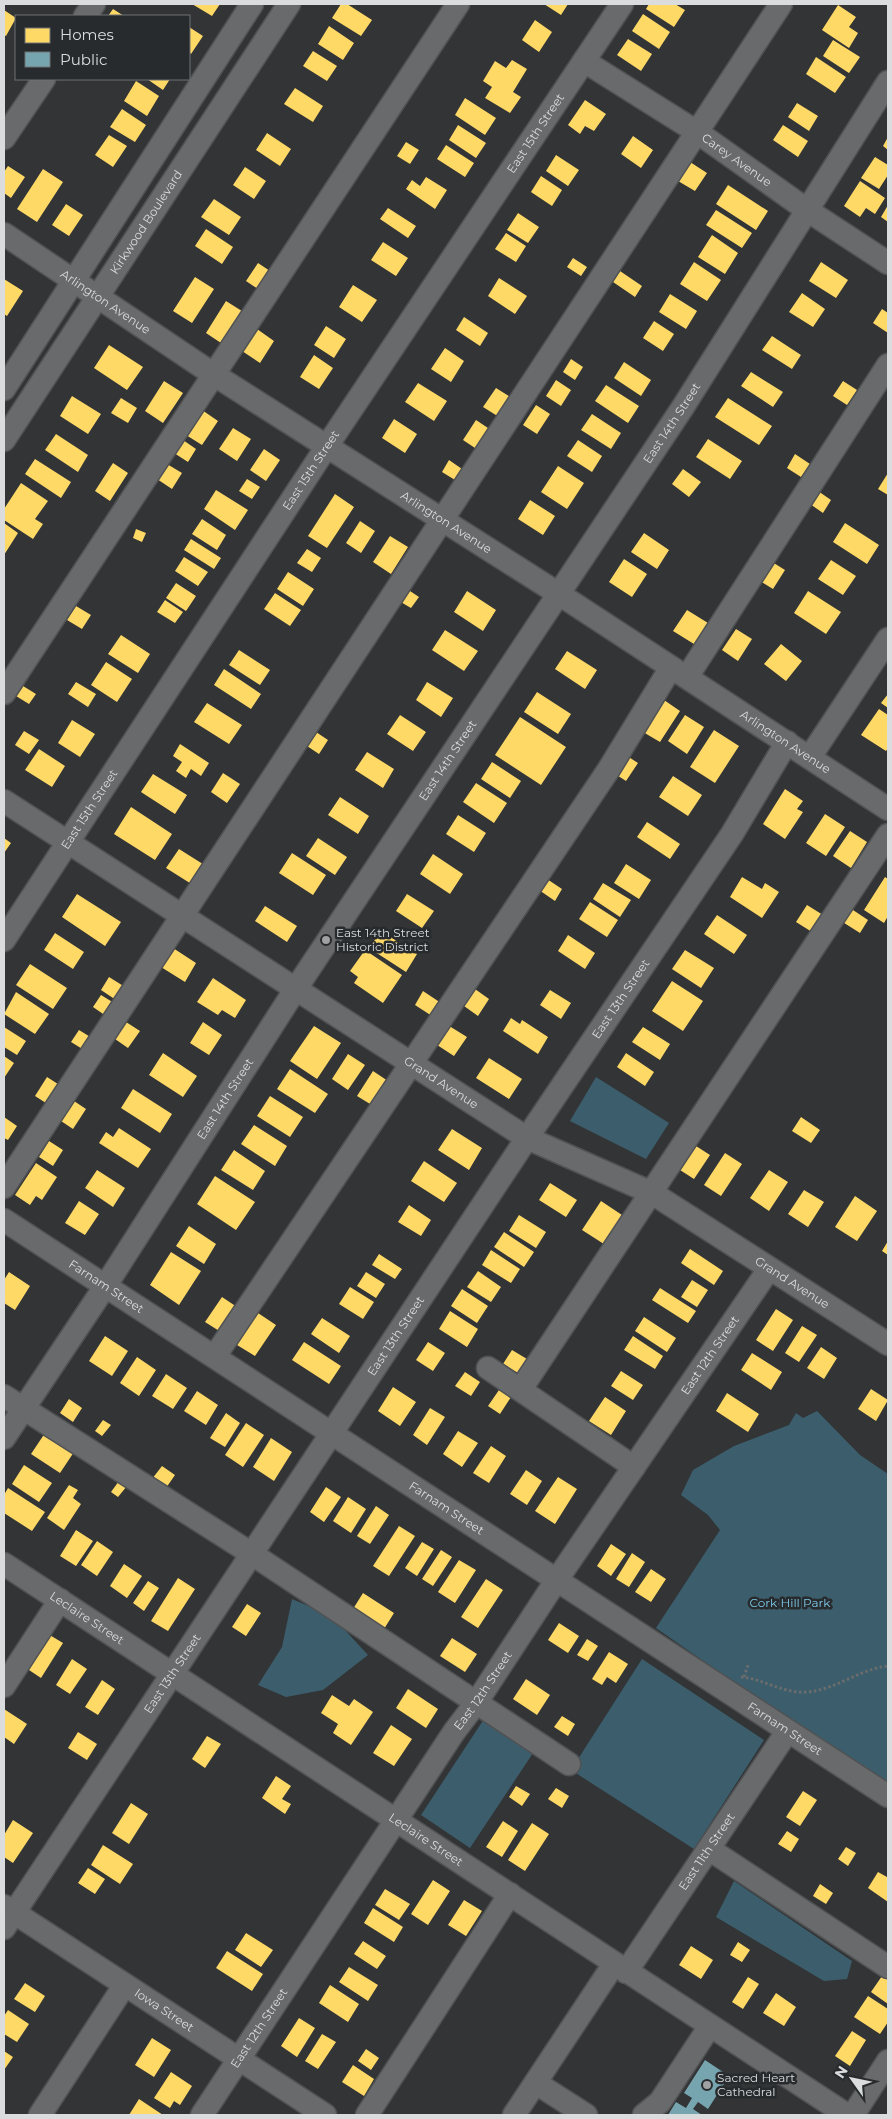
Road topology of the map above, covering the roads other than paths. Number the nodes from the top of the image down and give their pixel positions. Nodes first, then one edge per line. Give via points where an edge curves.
1 (94, 4) edge
2 (289, 4) edge
3 (458, 4) edge
4 (622, 4) edge
5 (780, 4) edge
6 (246, 13) edge
7 (86, 15) edge
8 (266, 40) junction
9 (584, 61) junction
10 (43, 80) edge
11 (888, 82) edge
12 (696, 132) junction
13 (4, 138) edge
14 (807, 210) junction
15 (4, 234) edge
16 (888, 263) edge
17 (73, 281) junction
18 (96, 296) junction
19 (888, 365) edge
20 (213, 374) junction
21 (4, 389) edge
22 (4, 440) edge
23 (326, 446) junction
24 (443, 519) junction
25 (559, 594) junction
26 (888, 639) edge
27 (679, 673) junction
28 (4, 693) edge
29 (787, 742) junction
30 (810, 757) junction
31 (4, 801) edge
32 (888, 809) edge
33 (888, 836) edge
34 (68, 842) junction
35 (182, 916) junction
36 (4, 940) edge
37 (295, 990) junction
38 (410, 1064) junction
39 (527, 1138) junction
40 (4, 1187) edge
41 (652, 1193) junction
42 (4, 1220) edge
43 (769, 1269) junction
44 (106, 1285) junction
45 (888, 1344) edge
46 (215, 1356) junction
47 (488, 1368) dead end
48 (521, 1390) junction
49 (4, 1396) edge
50 (23, 1408) junction
51 (333, 1434) junction
52 (4, 1438) edge
53 (634, 1467) junction
54 (252, 1554) junction
55 (4, 1564) edge
56 (556, 1581) junction
57 (60, 1600) junction
58 (172, 1674) junction
59 (4, 1686) edge
60 (476, 1703) junction
61 (787, 1732) junction
62 (570, 1764) dead end
63 (888, 1796) edge
64 (396, 1820) junction
65 (709, 1849) junction
66 (510, 1894) junction
67 (7, 1916) edge
68 (888, 1967) edge
69 (620, 1968) junction
70 (124, 1986) junction
71 (710, 2026) junction
72 (239, 2059) junction
73 (888, 2061) edge
74 (536, 2083) junction
75 (40, 2115) edge
76 (202, 2115) edge
77 (326, 2115) edge
78 (367, 2115) edge
79 (514, 2115) edge
80 (586, 2115) edge
81 (644, 2115) edge
82 (847, 2115) edge
83 (853, 2115) edge

1 - 7 street
2 - 8 street, Kirkwood Boulevard
3 - 20 street
4 - 9 street, East 15th Street
5 - 12 street
6 - 8 street
6 - 17 street
8 - 18 street, Kirkwood Boulevard
9 - 12 street, Carey Avenue
9 - 23 street, East 15th Street
10 - 13 street
11 - 14 street, East 14th Street
12 - 14 street, Carey Avenue
12 - 24 street
14 - 16 street, Carey Avenue
14 - 25 street, East 14th Street via 683,407
15 - 17 street, Arlington Avenue
17 - 18 street, Arlington Avenue
17 - 21 street
18 - 20 street, Arlington Avenue
18 - 22 street, Kirkwood Boulevard
19 - 27 street
20 - 23 street, Arlington Avenue
20 - 28 street
23 - 24 street, Arlington Avenue
23 - 34 street, East 15th Street
24 - 25 street, Arlington Avenue
24 - 35 street
25 - 27 street, Arlington Avenue
25 - 37 street, East 14th Street
26 - 30 street
27 - 29 street, Arlington Avenue
27 - 38 street via 609,769
29 - 30 street, Arlington Avenue
29 - 39 street, East 13th Street via 732,834
30 - 32 street, Arlington Avenue
31 - 34 street, Grand Avenue
33 - 41 street
34 - 35 street, Grand Avenue
34 - 36 street, East 15th Street
35 - 37 street, Grand Avenue
35 - 40 street
37 - 38 street, Grand Avenue
37 - 44 street, East 14th Street
38 - 39 street, Grand Avenue
38 - 46 street
39 - 41 street, Grand Avenue
39 - 51 street, East 13th Street
41 - 43 street, Grand Avenue
41 - 48 street
42 - 44 street, Farnam Street
43 - 45 street, Grand Avenue
43 - 53 street, East 12th Street
44 - 46 street, Farnam Street
44 - 50 street, East 14th Street
46 - 51 street, Farnam Street
47 - 48 street
48 - 53 street
49 - 50 street
50 - 52 street, East 14th Street
50 - 54 street
51 - 54 street, East 13th Street
51 - 56 street, Farnam Street
53 - 56 street, East 12th Street
54 - 58 street, East 13th Street
54 - 60 street
55 - 57 street, Leclaire Street
56 - 60 street, East 12th Street
56 - 61 street, Farnam Street
57 - 58 street, Leclaire Street
57 - 59 street
58 - 64 street, Leclaire Street
58 - 67 street, East 13th Street
60 - 62 street
60 - 64 street, East 12th Street
61 - 63 street, Farnam Street
61 - 65 street, East 11th Street
64 - 66 street, Leclaire Street
64 - 72 street, East 12th Street
65 - 68 street
65 - 69 street, East 11th Street
66 - 69 street, Leclaire Street
66 - 78 street
67 - 70 street, Iowa Street
69 - 71 street, Leclaire Street
69 - 74 street, East 11th Street
70 - 72 street, Iowa Street
70 - 75 street
71 - 81 street via 660,2102
71 - 82 street, Leclaire Street
72 - 76 street, East 12th Street
72 - 77 street, Iowa Street
73 - 83 street
74 - 79 street, East 11th Street
74 - 80 street

